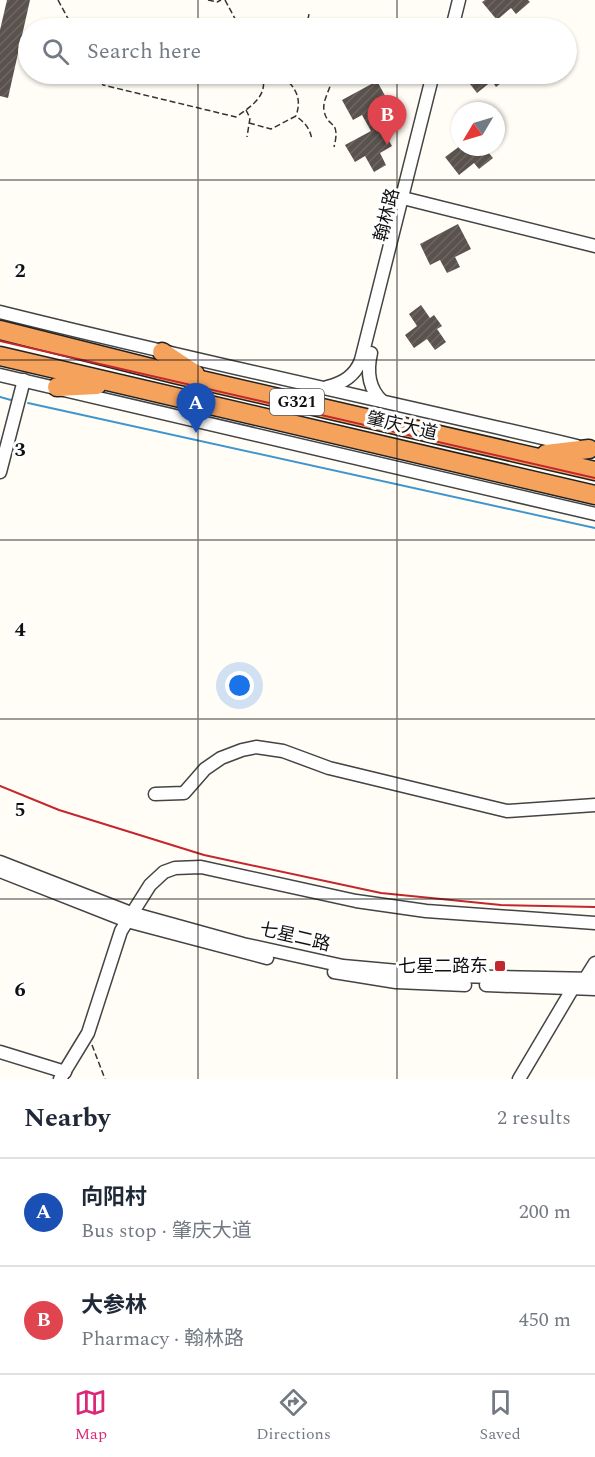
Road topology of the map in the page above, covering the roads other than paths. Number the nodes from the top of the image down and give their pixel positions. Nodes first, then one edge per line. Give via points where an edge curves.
1 (452, 0) edge
2 (459, 0) edge
3 (448, 18) edge
4 (454, 18) edge
5 (432, 84) edge
6 (438, 84) edge
7 (406, 199) junction
8 (595, 246) edge
9 (0, 312) edge
10 (0, 330) edge
11 (162, 352) junction
12 (0, 356) edge
13 (365, 363) junction
14 (0, 375) edge
15 (24, 380) junction
16 (206, 381) junction
17 (123, 384) junction
18 (57, 387) junction
19 (326, 388) junction
20 (382, 401) junction
21 (592, 450) edge
22 (531, 456) junction
23 (0, 469) edge
24 (595, 471) edge
25 (595, 495) edge
26 (595, 514) edge
27 (155, 794) dead end
28 (595, 805) edge
29 (0, 862) edge
30 (0, 872) edge
31 (129, 917) junction
32 (595, 923) edge
33 (595, 963) edge
34 (590, 979) edge
35 (573, 988) junction
36 (595, 988) edge
37 (0, 1052) edge
38 (63, 1075) edge
39 (519, 1079) edge

1 - 3 street
2 - 4 street
5 - 7 street, 翰林路
6 - 7 street, 翰林路
7 - 8 street
7 - 13 street, 翰林路
9 - 11 street
10 - 16 highway, 肇庆大道 / G321
11 - 16 highway
11 - 19 street
12 - 17 highway, 肇庆大道 / G321
13 - 19 street via 350,378
13 - 20 street via 371,384
14 - 15 street
15 - 18 street
15 - 23 street
16 - 22 highway, 肇庆大道 / G321
17 - 18 highway
17 - 25 highway, 肇庆大道 / G321
18 - 26 street
19 - 20 street
20 - 21 street
21 - 22 highway
22 - 24 highway, 肇庆大道 / G321
27 - 28 street via 184,793 205,769 221,758 256,747 284,751 329,768 507,811
29 - 31 street, 七星二路
30 - 31 street, 七星二路
31 - 32 street via 156,878 176,867 187,866 356,901 426,911
31 - 34 street, 七星二路 via 343,966 453,976
31 - 35 street, 七星二路 via 242,952 356,976 396,982
31 - 38 street via 88,1032
33 - 34 street
35 - 36 street, 七星二路
35 - 39 street
37 - 38 street

